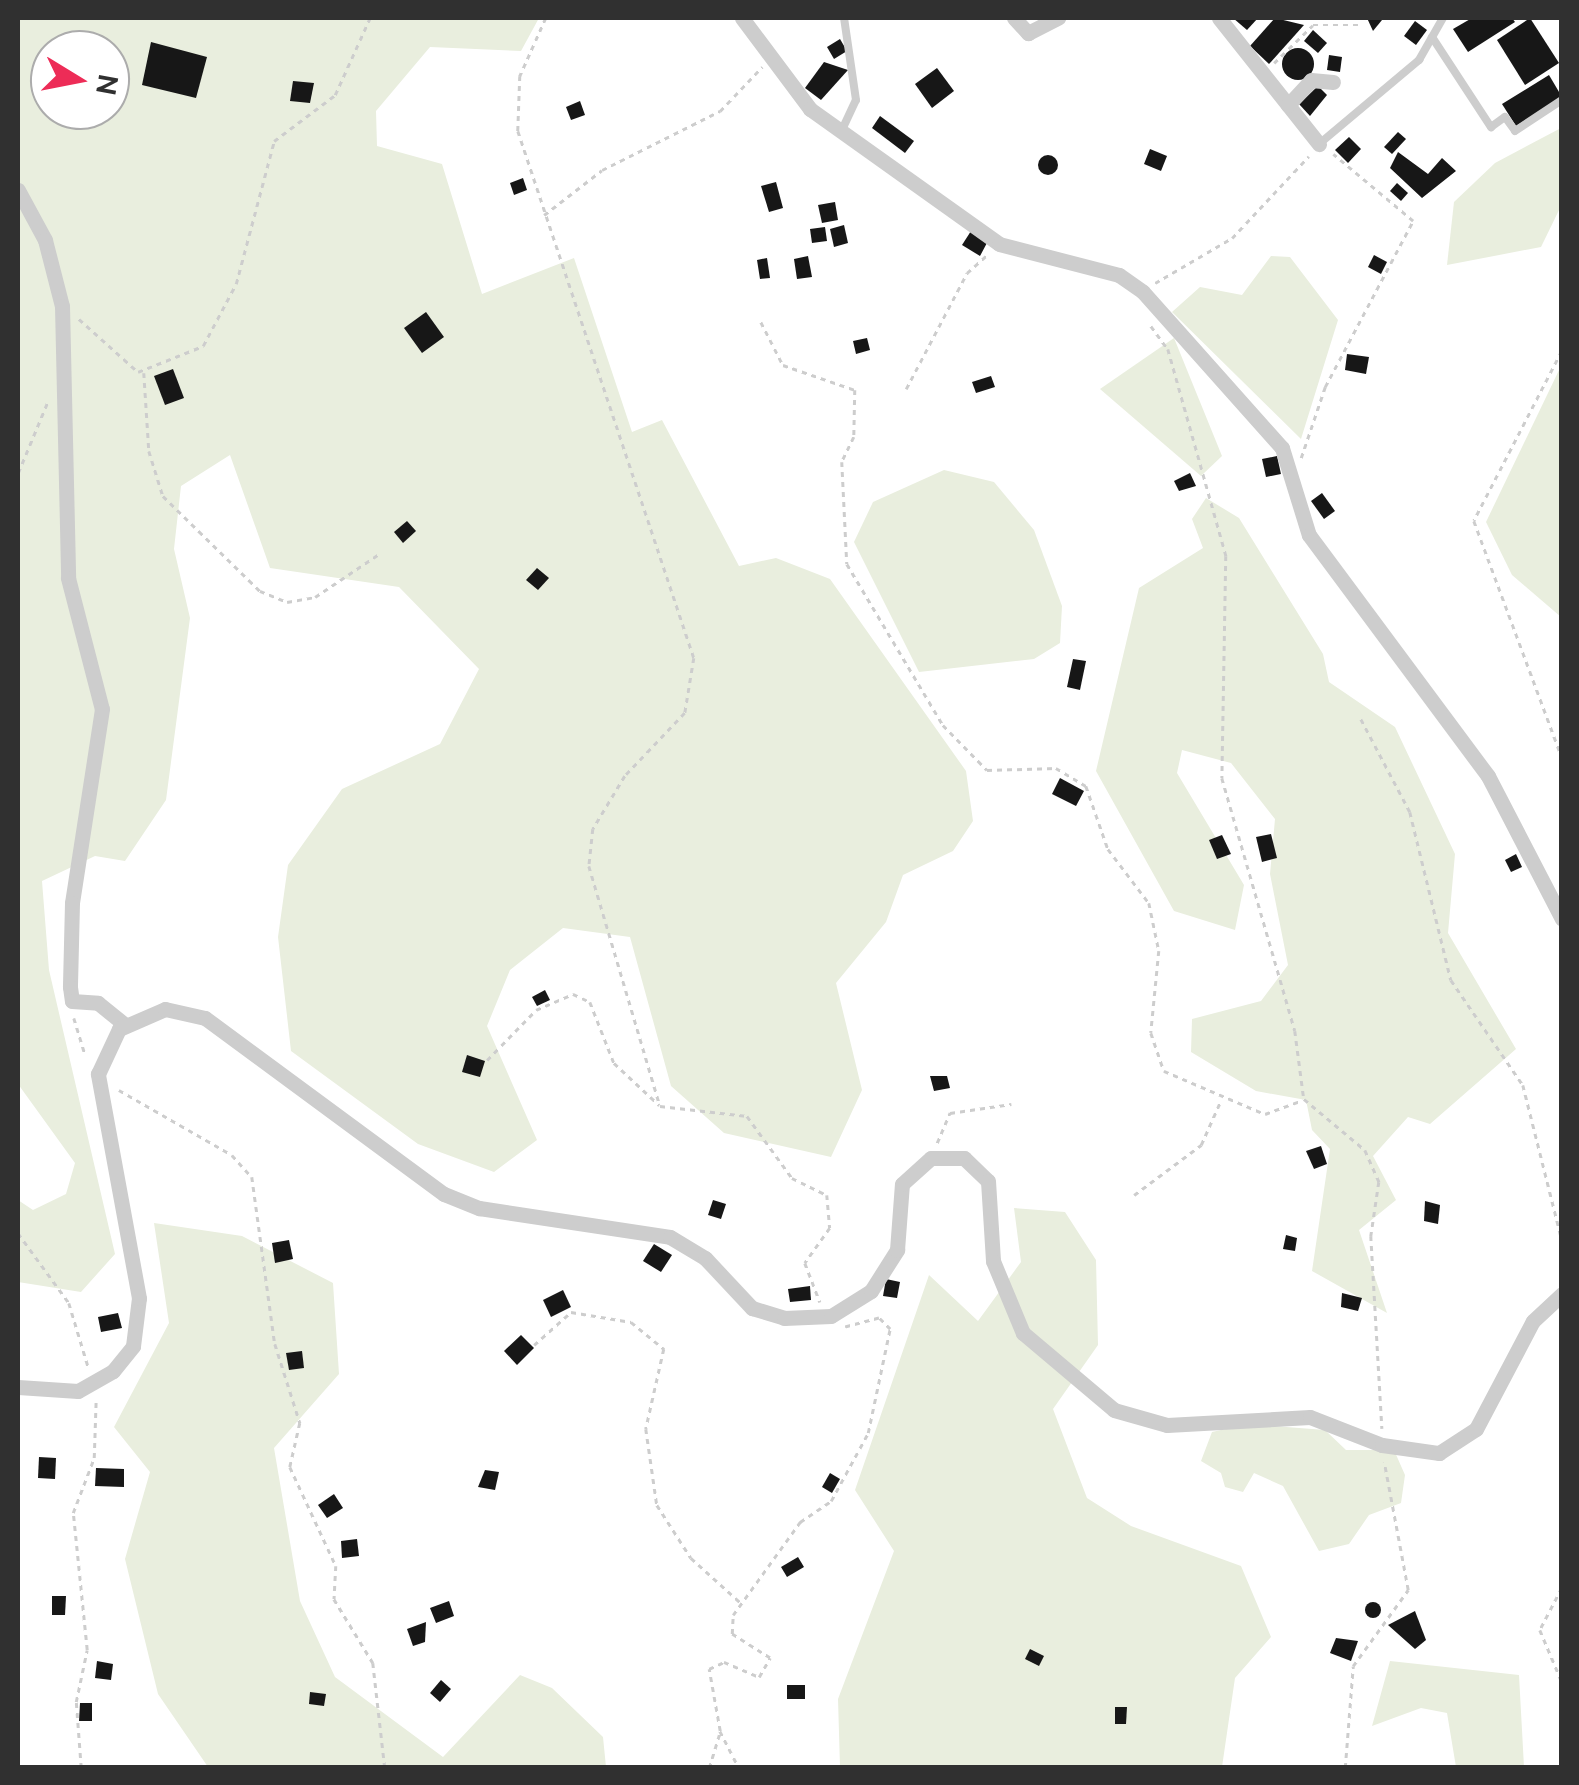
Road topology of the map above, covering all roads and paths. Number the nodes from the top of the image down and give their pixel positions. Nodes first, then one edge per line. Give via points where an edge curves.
1 (370, 18) edge
2 (546, 18) edge
3 (742, 18) edge
4 (844, 18) edge
5 (1014, 18) edge
6 (1058, 18) edge
7 (1220, 18) edge
8 (1442, 18) edge
9 (1361, 26) dead end
10 (1432, 37) junction
11 (770, 60) junction
12 (1263, 74) junction
13 (1333, 82) dead end
14 (1562, 100) edge
15 (1288, 105) junction
16 (841, 132) junction
17 (1319, 144) junction
18 (18, 190) edge
19 (543, 216) junction
20 (999, 244) junction
21 (1143, 292) junction
22 (62, 306) junction
23 (761, 322) dead end
24 (1149, 323) dead end
25 (1562, 351) edge
26 (144, 372) junction
27 (53, 388) dead end
28 (906, 389) dead end
29 (18, 473) edge
30 (1295, 474) junction
31 (379, 554) dead end
32 (1361, 719) dead end
33 (1562, 757) edge
34 (1562, 920) edge
35 (72, 1001) junction
36 (126, 1025) junction
37 (85, 1053) dead end
38 (487, 1060) dead end
39 (119, 1090) dead end
40 (1222, 1099) junction
41 (1304, 1099) junction
42 (1011, 1104) dead end
43 (660, 1106) junction
44 (931, 1158) junction
45 (1134, 1195) dead end
46 (18, 1233) edge
47 (1562, 1240) edge
48 (1562, 1294) edge
49 (820, 1318) junction
50 (534, 1345) dead end
51 (94, 1385) junction
52 (18, 1386) edge
53 (1382, 1445) junction
54 (1562, 1588) edge
55 (743, 1605) junction
56 (1562, 1682) edge
57 (720, 1732) junction
58 (82, 1768) edge
59 (385, 1768) edge
60 (709, 1768) edge
61 (740, 1768) edge
62 (1345, 1768) edge

1 - 26 path via 335,95 274,141 212,335
2 - 19 path via 520,76 517,113
3 - 11 street
4 - 16 lane via 856,100
5 - 6 street via 1028,32
7 - 12 street
8 - 10 lane
9 - 12 path via 1313,25
10 - 14 lane via 1491,127 1505,117 1515,131
10 - 17 lane via 1343,132
11 - 16 street
11 - 19 path via 720,111 602,170
12 - 15 street
13 - 15 street via 1311,80
15 - 17 street
16 - 20 street
17 - 21 path via 1232,238
17 - 30 path via 1412,221 1325,387
18 - 22 street via 45,240
19 - 43 path via 694,644 685,713 625,776 587,855
20 - 21 street via 1119,275
20 - 28 path via 967,274
21 - 30 street
22 - 26 path via 126,368
22 - 35 street via 68,578 102,709 72,903
23 - 40 path via 783,365 855,390 854,437 842,462 847,564 860,597 965,752 987,770 1056,768 1086,786 1108,849 1153,918 1156,1055 1164,1071
24 - 41 path via 1168,349 1226,556 1222,778 1295,1031
25 - 33 path via 1474,522
26 - 31 path via 152,388 148,451 163,496 260,591 300,602
27 - 29 path
30 - 34 street via 1308,534 1488,776
32 - 47 path via 1410,812 1451,980 1523,1085
35 - 36 street via 98,1003
35 - 37 path
36 - 49 street via 165,1009 204,1018 444,1194 479,1208 670,1237 706,1258 752,1308
36 - 51 street via 107,1046 98,1085 139,1319 124,1360
38 - 43 path via 536,1010 582,996 614,1063
39 - 59 path via 232,1155 252,1178 276,1344 300,1423 290,1467 336,1566 334,1599 373,1663
40 - 41 path via 1265,1114
40 - 45 path via 1202,1145
41 - 53 path via 1365,1150 1379,1182 1371,1236
42 - 44 path via 950,1113
43 - 49 path via 747,1116 792,1178 827,1195 830,1228 805,1263
44 - 49 street via 902,1184 888,1270 850,1308
44 - 53 street via 964,1158 988,1181 993,1262 1011,1312 1055,1366 1114,1410 1198,1426 1310,1416
46 - 51 path via 69,1303
48 - 53 street via 1540,1310 1464,1442 1428,1454
49 - 55 path via 819,1332 888,1323 868,1433 832,1502 800,1522
50 - 55 path via 572,1312 631,1322 664,1349 646,1429 657,1505 691,1558
51 - 52 street via 63,1393
51 - 58 path via 94,1458 73,1513 87,1650 76,1702
53 - 62 path via 1408,1590 1353,1666
54 - 56 path via 1540,1630
55 - 57 path via 729,1628 766,1651 769,1666 759,1677 724,1662 709,1669
57 - 60 path
57 - 61 path

